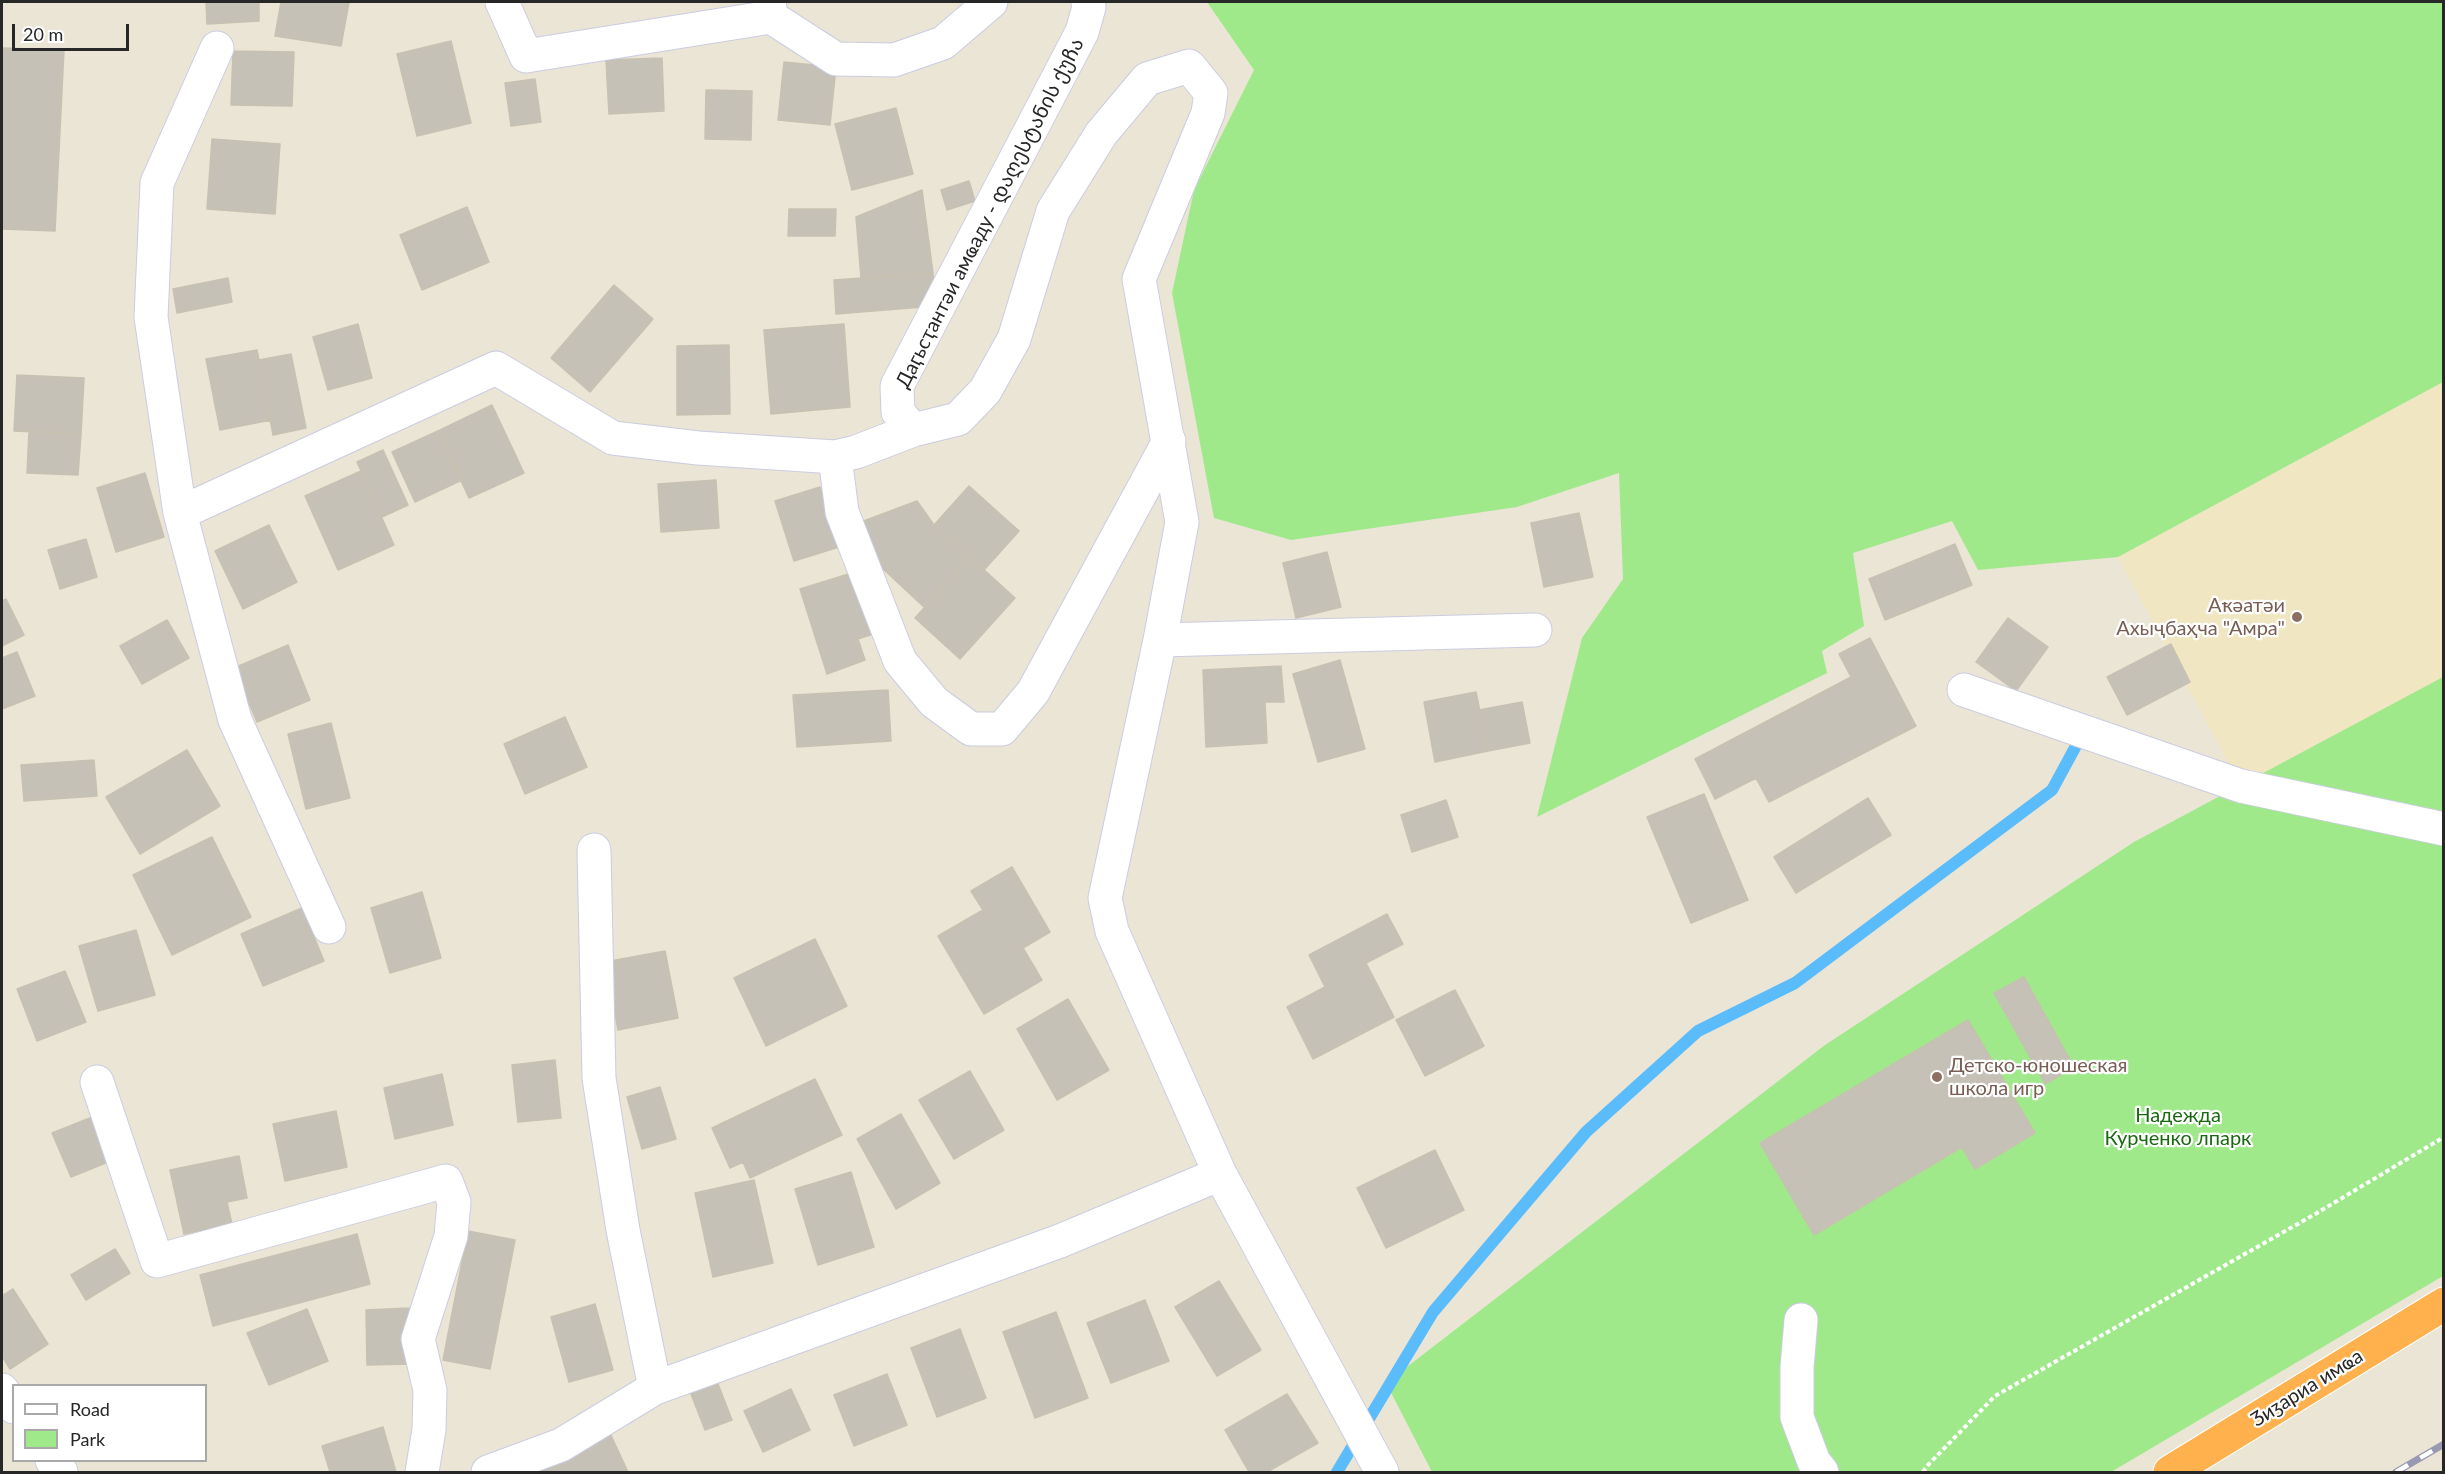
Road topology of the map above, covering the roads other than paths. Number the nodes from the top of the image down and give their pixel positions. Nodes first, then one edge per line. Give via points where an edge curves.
1 (502, 2) edge
2 (991, 2) edge
3 (1088, 2) edge
4 (770, 9) edge
5 (217, 48) dead end
6 (914, 430) junction
7 (1169, 441) junction
8 (835, 457) junction
9 (180, 513) junction
10 (1535, 630) dead end
11 (1160, 640) junction
12 (1964, 690) dead end
13 (2444, 830) edge
14 (594, 850) dead end
15 (329, 927) dead end
16 (97, 1082) dead end
17 (1220, 1174) junction
18 (2444, 1304) edge
19 (1801, 1320) dead end
20 (655, 1388) junction
21 (2, 1390) edge
22 (12, 1404) edge
23 (422, 1473) edge
24 (488, 1473) edge
25 (1382, 1473) edge
26 (1822, 1473) edge
27 (2170, 1473) edge

1 - 4 street via 526,56
2 - 4 street via 943,43 894,60 836,59
3 - 6 street, Даӷьсҭантәи амҩаду - დაღესტანის ქუჩა via 1082,32 897,386 897,412
5 - 9 street via 156,183 151,317
6 - 7 street via 958,419 985,391 1014,339 1053,211 1101,134 1148,79 1189,66 1211,93 1208,113 1139,279
6 - 8 street
7 - 8 street via 1032,692 1002,729 971,729 934,702 900,661 842,512
7 - 11 street via 1182,522
8 - 9 street via 613,438 496,368
9 - 15 street via 235,720
10 - 11 street
11 - 17 street via 1105,898 1112,931
12 - 13 street via 2241,786
14 - 20 street via 599,1078 623,1230
16 - 23 street via 157,1261 446,1181 454,1202 451,1236 418,1339 430,1390
17 - 20 street via 1060,1241
17 - 25 street
18 - 27 highway, Ӡиӡариа имҩа
19 - 26 street via 1797,1417
20 - 24 street via 561,1445
21 - 22 street

